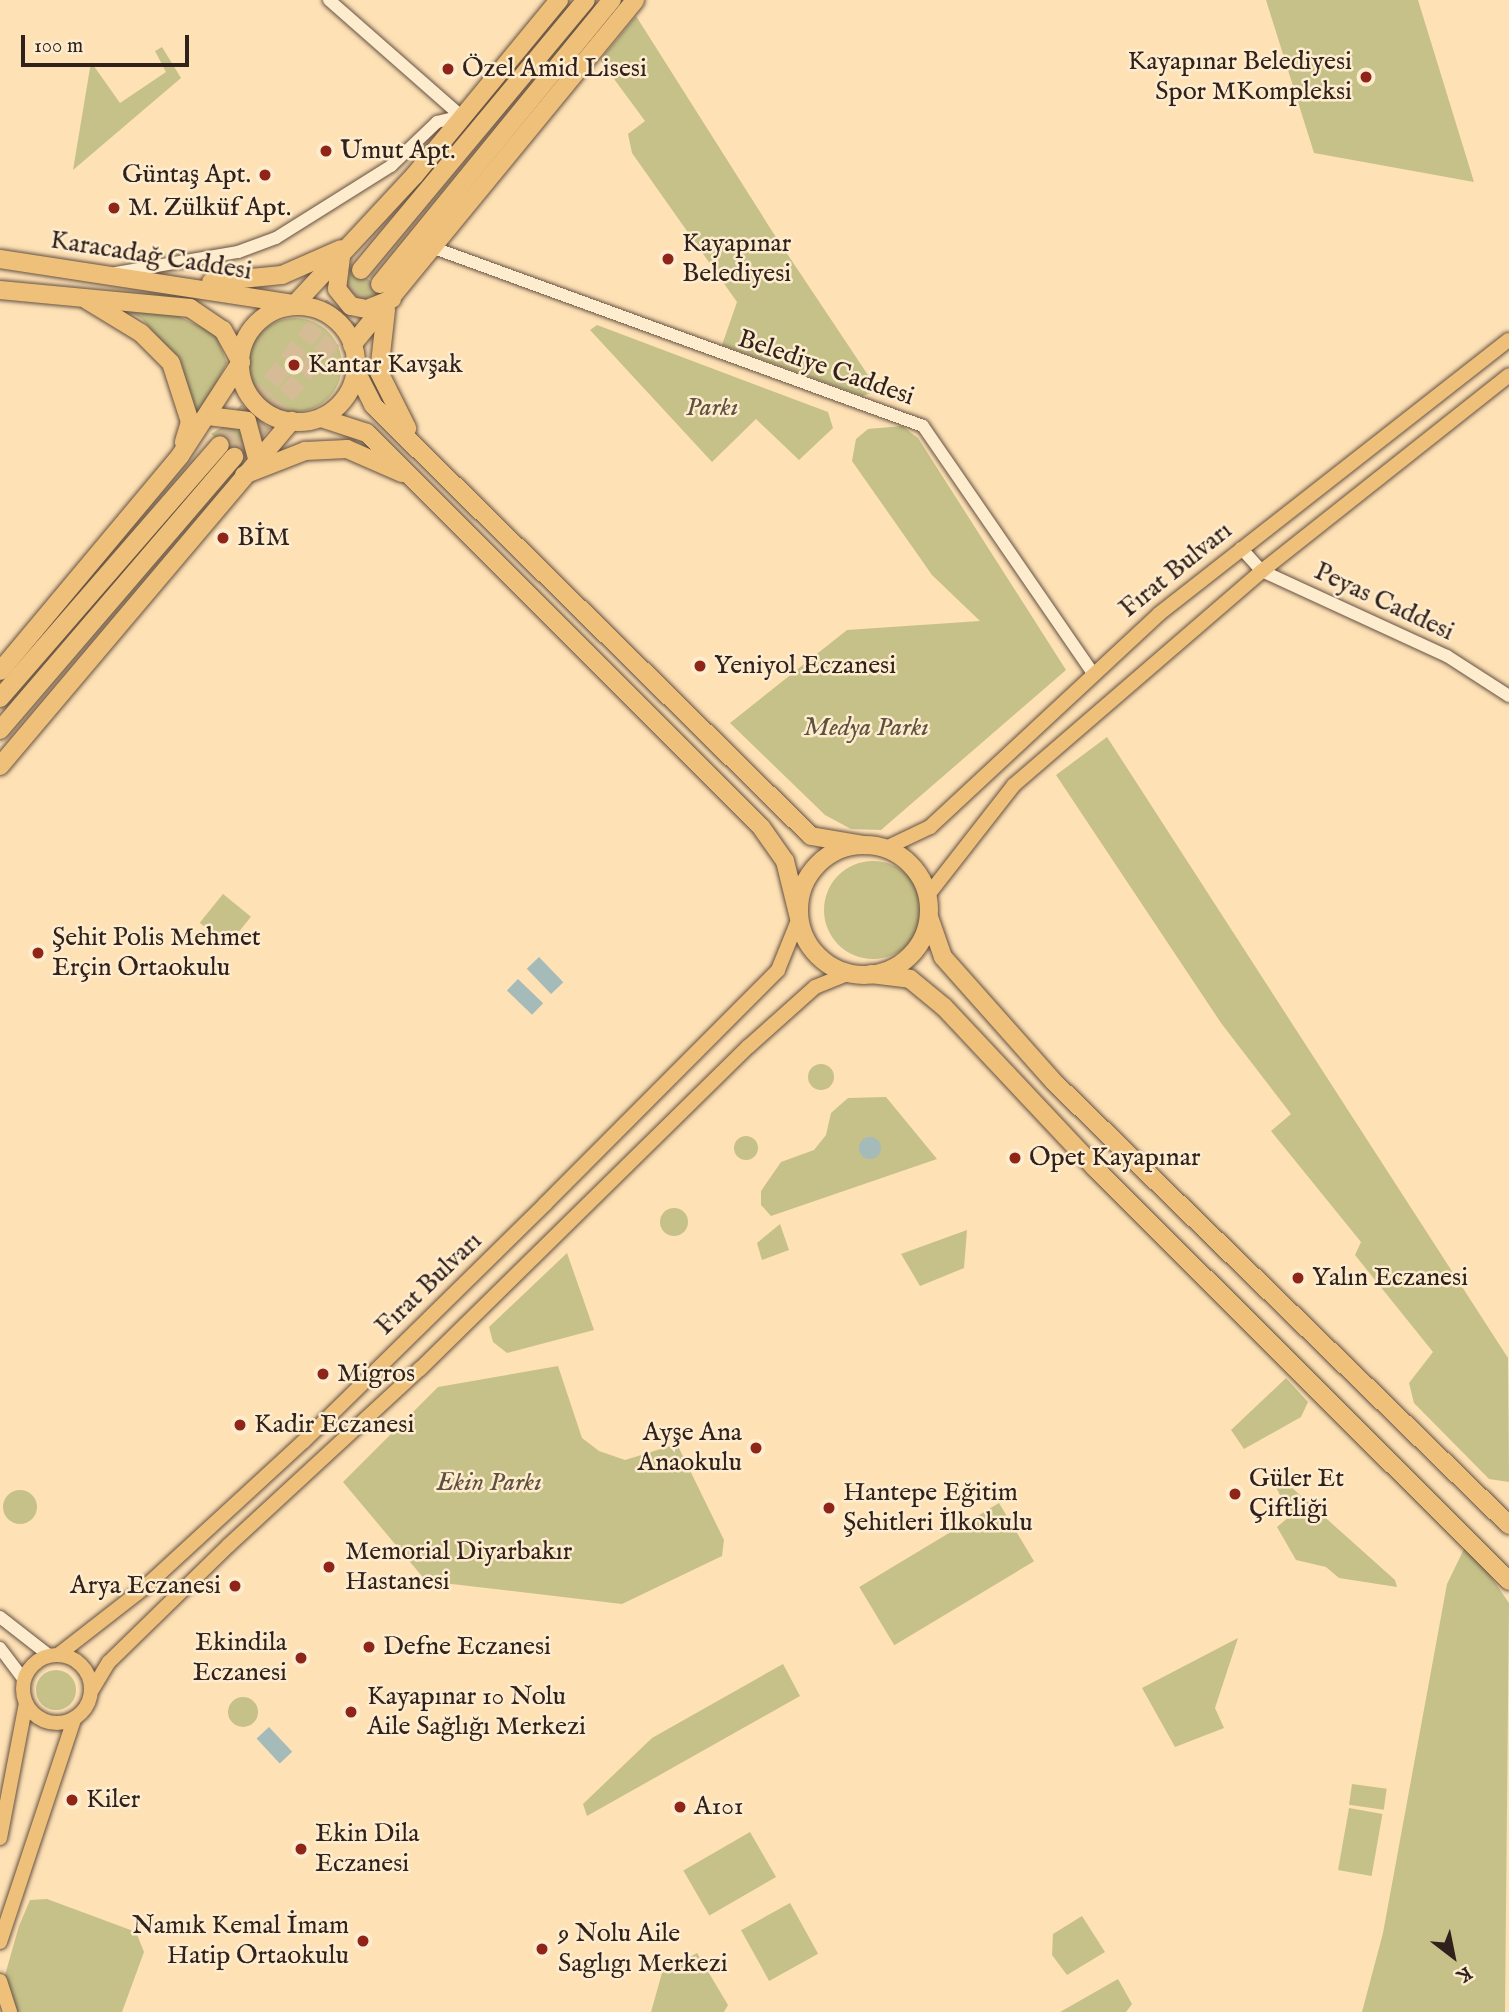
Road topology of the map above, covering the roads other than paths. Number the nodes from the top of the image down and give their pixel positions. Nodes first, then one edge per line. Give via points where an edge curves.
1 (329, 0) edge
2 (559, 0) edge
3 (586, 0) edge
4 (612, 0) edge
5 (635, 0) edge
6 (461, 116) junction
7 (364, 233) junction
8 (434, 248) junction
9 (341, 257) junction
10 (0, 259) edge
11 (361, 270) tunnel mouth
12 (112, 273) junction
13 (380, 284) tunnel mouth
14 (174, 285) junction
15 (0, 290) edge
16 (87, 300) junction
17 (391, 303) junction
18 (295, 304) junction
19 (1509, 340) edge
20 (352, 345) junction
21 (240, 362) junction
22 (356, 371) junction
23 (1509, 375) edge
24 (208, 416) junction
25 (321, 418) junction
26 (292, 421) junction
27 (220, 445) tunnel mouth
28 (424, 454) junction
29 (180, 456) junction
30 (234, 457) tunnel mouth
31 (257, 458) junction
32 (412, 477) junction
33 (238, 478) junction
34 (1241, 548) junction
35 (1262, 571) junction
36 (0, 671) edge
37 (1093, 673) junction
38 (1509, 696) edge
39 (0, 698) edge
40 (0, 730) edge
41 (0, 766) edge
42 (864, 845) junction
43 (886, 848) junction
44 (928, 895) junction
45 (929, 917) junction
46 (799, 918) junction
47 (850, 973) junction
48 (872, 974) junction
49 (1509, 1525) edge
50 (1500, 1561) edge
51 (1509, 1581) edge
52 (0, 1617) edge
53 (0, 1648) edge
54 (54, 1655) junction
55 (24, 1681) junction
56 (92, 1690) junction
57 (26, 1703) junction
58 (74, 1719) junction
59 (0, 1838) edge
60 (0, 1942) edge
61 (0, 1980) edge
62 (10, 2012) edge

1 - 6 street
2 - 6 highway
3 - 11 highway
4 - 13 highway
5 - 8 highway
6 - 7 highway
6 - 12 street via 437,122 391,166 276,238 238,252
7 - 9 highway
7 - 14 highway via 295,271 252,282
8 - 17 highway
8 - 37 street, Belediye Caddesi via 923,425
9 - 17 highway via 337,289 351,306 367,309
9 - 18 highway
10 - 12 highway, Karacadağ Caddesi
12 - 14 highway, Karacadağ Caddesi
14 - 18 highway, Karacadağ Caddesi
15 - 16 highway, Karacadağ Caddesi
16 - 21 highway, Karacadağ Caddesi via 190,308 223,330
16 - 29 highway via 141,333 171,363 190,422
17 - 20 highway
17 - 28 highway via 379,372
18 - 20 highway via 327,314
18 - 21 highway via 252,330
19 - 34 main road, Fırat Bulvarı
20 - 22 highway
21 - 24 highway
21 - 26 highway via 251,398 265,412
22 - 25 highway via 345,399
22 - 28 highway via 373,405
23 - 35 main road, Fırat Bulvarı
24 - 29 highway
24 - 31 highway via 247,421
25 - 26 highway
25 - 32 highway via 367,433
26 - 31 highway
27 - 39 highway
28 - 42 highway via 811,836
29 - 36 highway
30 - 40 highway
31 - 33 highway
32 - 33 highway via 347,449 305,450
32 - 46 highway via 761,827 785,861
33 - 41 highway
34 - 35 street, Peyas Caddesi
34 - 37 main road, Fırat Bulvarı
35 - 38 street, Peyas Caddesi via 1447,656
35 - 44 main road, Fırat Bulvarı via 1014,785
37 - 43 main road, Fırat Bulvarı via 930,827
42 - 43 highway
42 - 46 highway via 843,848 809,876
43 - 44 highway via 912,867
44 - 45 highway
45 - 48 highway via 910,956
45 - 49 highway via 943,957 1054,1082
46 - 47 highway via 816,954
46 - 54 main road, Fırat Bulvarı via 778,970 545,1204 304,1441 144,1588
47 - 48 highway
47 - 56 main road, Fırat Bulvarı via 815,987 748,1047 421,1368 109,1662
48 - 50 highway via 910,979 944,1007 1094,1167
50 - 51 highway
52 - 54 street
53 - 55 street
54 - 55 main road via 31,1666
54 - 56 main road via 85,1668
55 - 57 main road
56 - 58 main road
57 - 58 main road via 41,1719
57 - 59 main road
58 - 60 main road
61 - 62 main road

